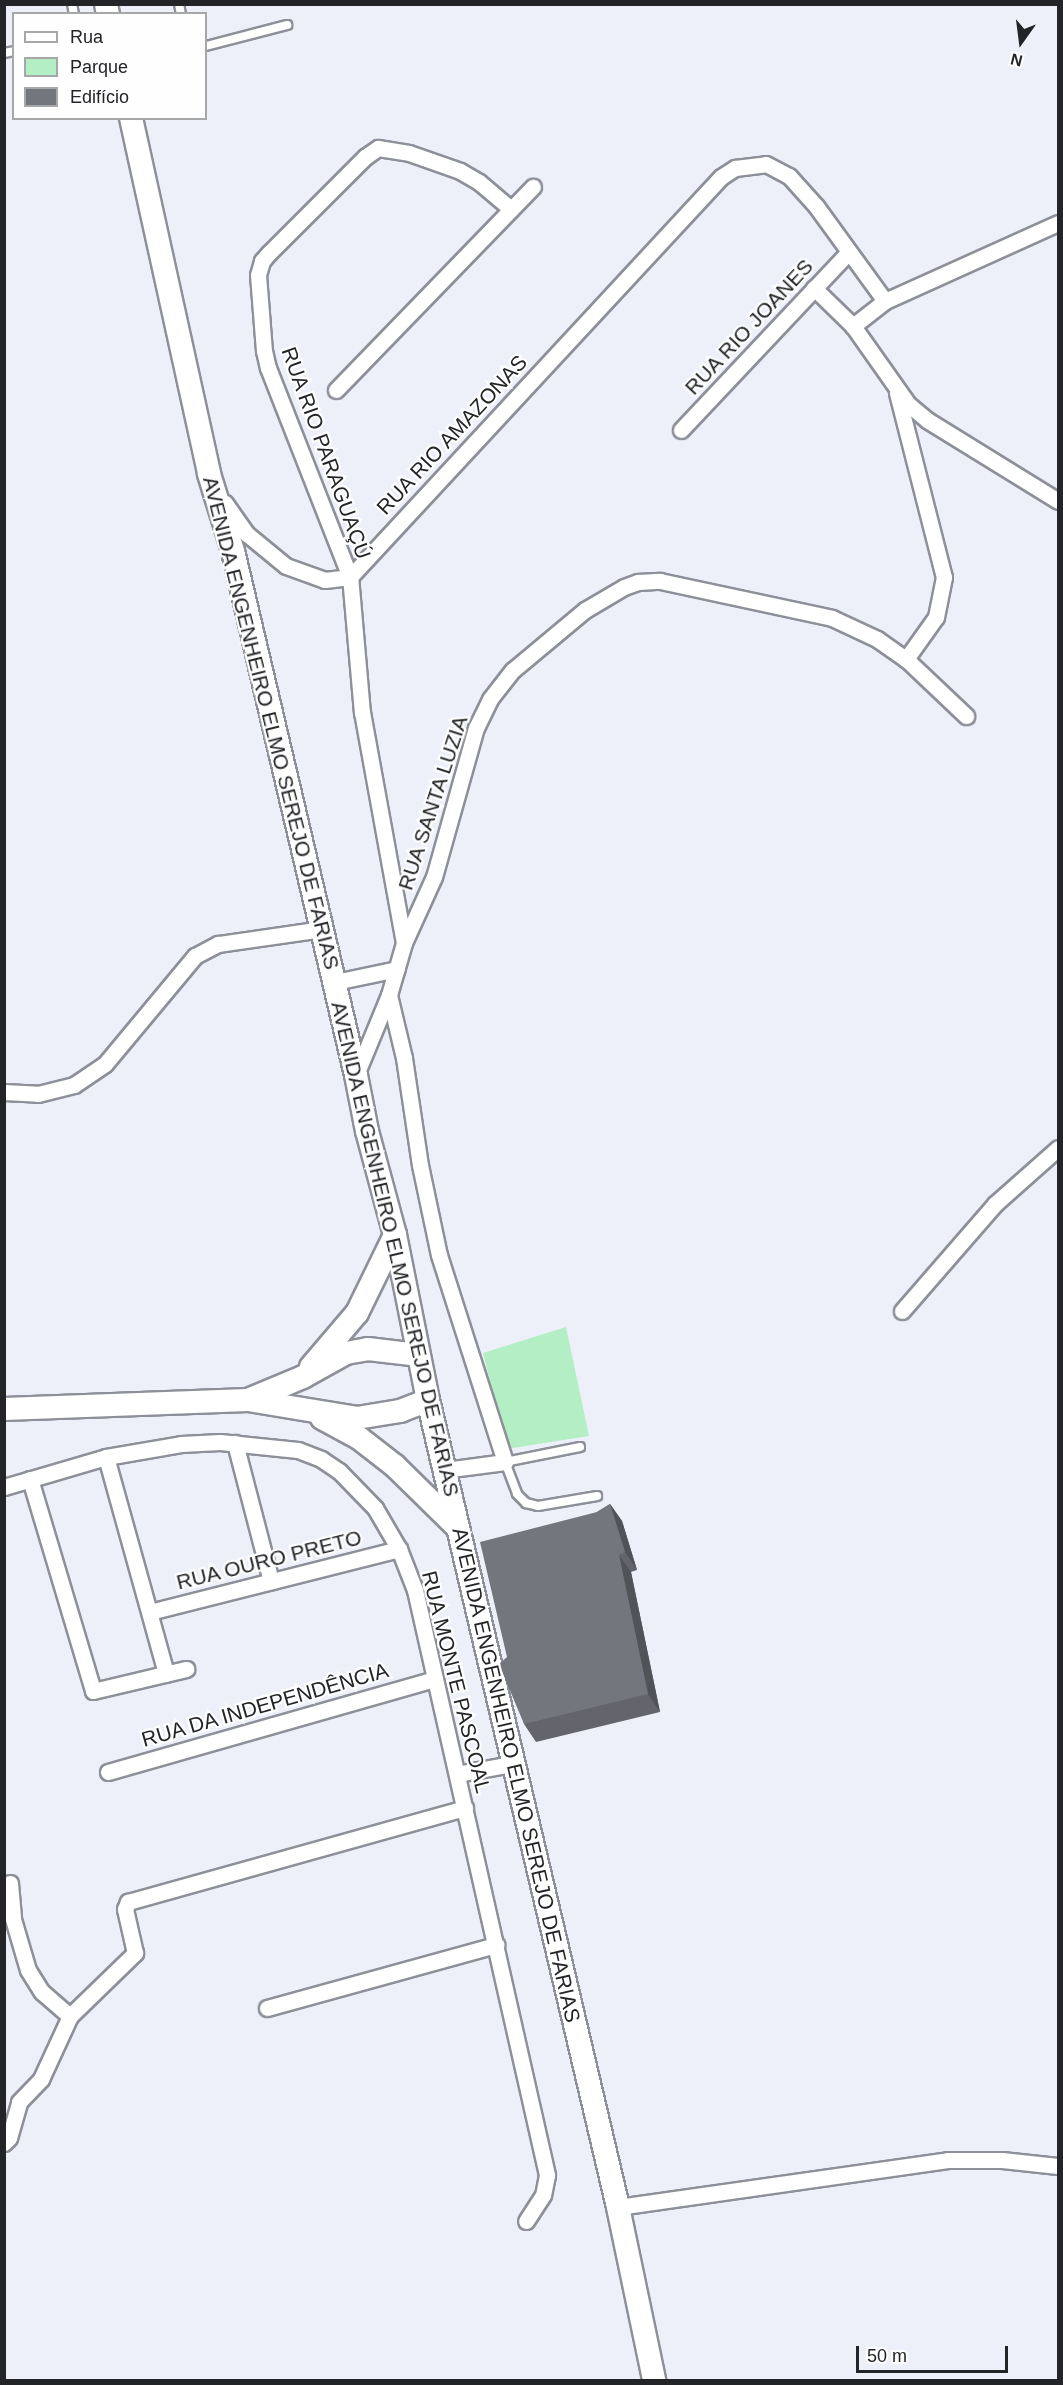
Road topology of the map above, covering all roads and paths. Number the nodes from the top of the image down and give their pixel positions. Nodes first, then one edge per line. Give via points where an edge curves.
1 (287, 25) dead end
2 (207, 46) edge
3 (131, 120) edge
4 (533, 187) dead end
5 (511, 209) junction
6 (1059, 223) edge
7 (848, 253) junction
8 (814, 288) junction
9 (885, 301) junction
10 (853, 326) junction
11 (336, 390) dead end
12 (896, 390) junction
13 (681, 430) dead end
14 (212, 483) junction
15 (1059, 501) edge
16 (350, 577) junction
17 (906, 659) junction
18 (966, 716) dead end
19 (322, 929) junction
20 (404, 943) junction
21 (397, 969) junction
22 (335, 982) junction
23 (388, 995) junction
24 (356, 1075) junction
25 (4, 1092) edge
26 (1059, 1148) edge
27 (394, 1235) junction
28 (902, 1311) dead end
29 (418, 1355) junction
30 (303, 1377) junction
31 (248, 1400) junction
32 (428, 1400) junction
33 (4, 1409) edge
34 (307, 1410) junction
35 (235, 1443) junction
36 (579, 1447) dead end
37 (106, 1458) junction
38 (505, 1462) junction
39 (444, 1470) junction
40 (30, 1479) junction
41 (4, 1486) edge
42 (597, 1496) dead end
43 (457, 1527) junction
44 (399, 1549) junction
45 (271, 1581) junction
46 (150, 1612) junction
47 (186, 1669) dead end
48 (166, 1674) junction
49 (435, 1678) junction
50 (512, 1764) junction
51 (108, 1772) dead end
52 (457, 1774) junction
53 (465, 1808) junction
54 (10, 1883) dead end
55 (496, 1945) junction
56 (267, 2008) dead end
57 (70, 2016) junction
58 (4, 2143) edge
59 (1059, 2166) edge
60 (618, 2207) junction
61 (526, 2221) dead end
62 (654, 2380) edge

1 - 2 lane
3 - 14 main road, AVENIDA ENGENHEIRO ELMO SEREJO DE FARIAS
4 - 5 street
5 - 11 street
5 - 16 street, RUA RIO PARAGUAÇÚ via 460,171 409,153 378,148 277,245 260,267 257,285 268,368
6 - 9 street
7 - 8 street, RUA RIO JOANES
7 - 9 street, RUA RIO AMAZONAS
7 - 16 street, RUA RIO AMAZONAS via 816,206 789,176 766,164 735,168 721,177
8 - 10 street
8 - 13 street, RUA RIO JOANES
9 - 10 street
10 - 12 street
12 - 15 street via 927,420
12 - 17 street via 944,577 936,617
14 - 16 street via 247,534 286,566 325,580
14 - 19 main road, AVENIDA ENGENHEIRO ELMO SEREJO DE FARIAS via 232,551
16 - 20 street via 362,713
17 - 18 street, RUA SANTA LUZIA
17 - 20 street, RUA SANTA LUZIA via 850,624 810,612 660,581 624,587 585,610 548,639 513,670 490,699 476,728 434,877
19 - 22 main road, AVENIDA ENGENHEIRO ELMO SEREJO DE FARIAS
19 - 25 street via 218,944 195,956 105,1064 74,1085 38,1094
20 - 21 street, RUA SANTA LUZIA
21 - 22 street
21 - 23 street
22 - 24 main road, AVENIDA ENGENHEIRO ELMO SEREJO DE FARIAS
23 - 24 street
23 - 38 street via 404,1058 439,1255
24 - 27 main road, AVENIDA ENGENHEIRO ELMO SEREJO DE FARIAS
26 - 28 street via 995,1204
27 - 29 main road, AVENIDA ENGENHEIRO ELMO SEREJO DE FARIAS
27 - 30 main road via 357,1313
29 - 30 main road via 368,1349 346,1353
29 - 32 main road, AVENIDA ENGENHEIRO ELMO SEREJO DE FARIAS
30 - 31 main road
31 - 33 main road
31 - 34 main road
32 - 34 main road via 400,1411 357,1418
32 - 39 main road, AVENIDA ENGENHEIRO ELMO SEREJO DE FARIAS
34 - 43 main road via 358,1438 395,1466
35 - 37 street, RUA MONTE PASCOAL via 181,1444
35 - 44 street, RUA MONTE PASCOAL via 298,1450 339,1471 375,1508
35 - 45 street
36 - 38 lane
37 - 40 street, RUA MONTE PASCOAL
37 - 46 street
38 - 39 street
38 - 42 lane via 517,1494 526,1503 538,1506
39 - 43 main road, AVENIDA ENGENHEIRO ELMO SEREJO DE FARIAS
40 - 41 street, RUA MONTE PASCOAL
40 - 48 street via 93,1691
43 - 50 main road, AVENIDA ENGENHEIRO ELMO SEREJO DE FARIAS
44 - 45 street, RUA OURO PRETO
44 - 49 street, RUA MONTE PASCOAL via 416,1590
45 - 46 street, RUA OURO PRETO
46 - 48 street
47 - 48 street
49 - 51 street, RUA DA INDEPENDÊNCIA
49 - 52 street, RUA MONTE PASCOAL
50 - 52 street
50 - 60 main road, AVENIDA ENGENHEIRO ELMO SEREJO DE FARIAS
52 - 53 street, RUA MONTE PASCOAL
53 - 55 street, RUA MONTE PASCOAL
53 - 57 street via 128,1902 125,1909 135,1953
54 - 57 street via 13,1919 28,1970 42,1992
55 - 56 street
55 - 61 street, RUA MONTE PASCOAL via 547,2175 543,2194
57 - 58 street via 42,2079 19,2102
59 - 60 street via 948,2160
60 - 62 main road, AVENIDA ENGENHEIRO ELMO SEREJO DE FARIAS

